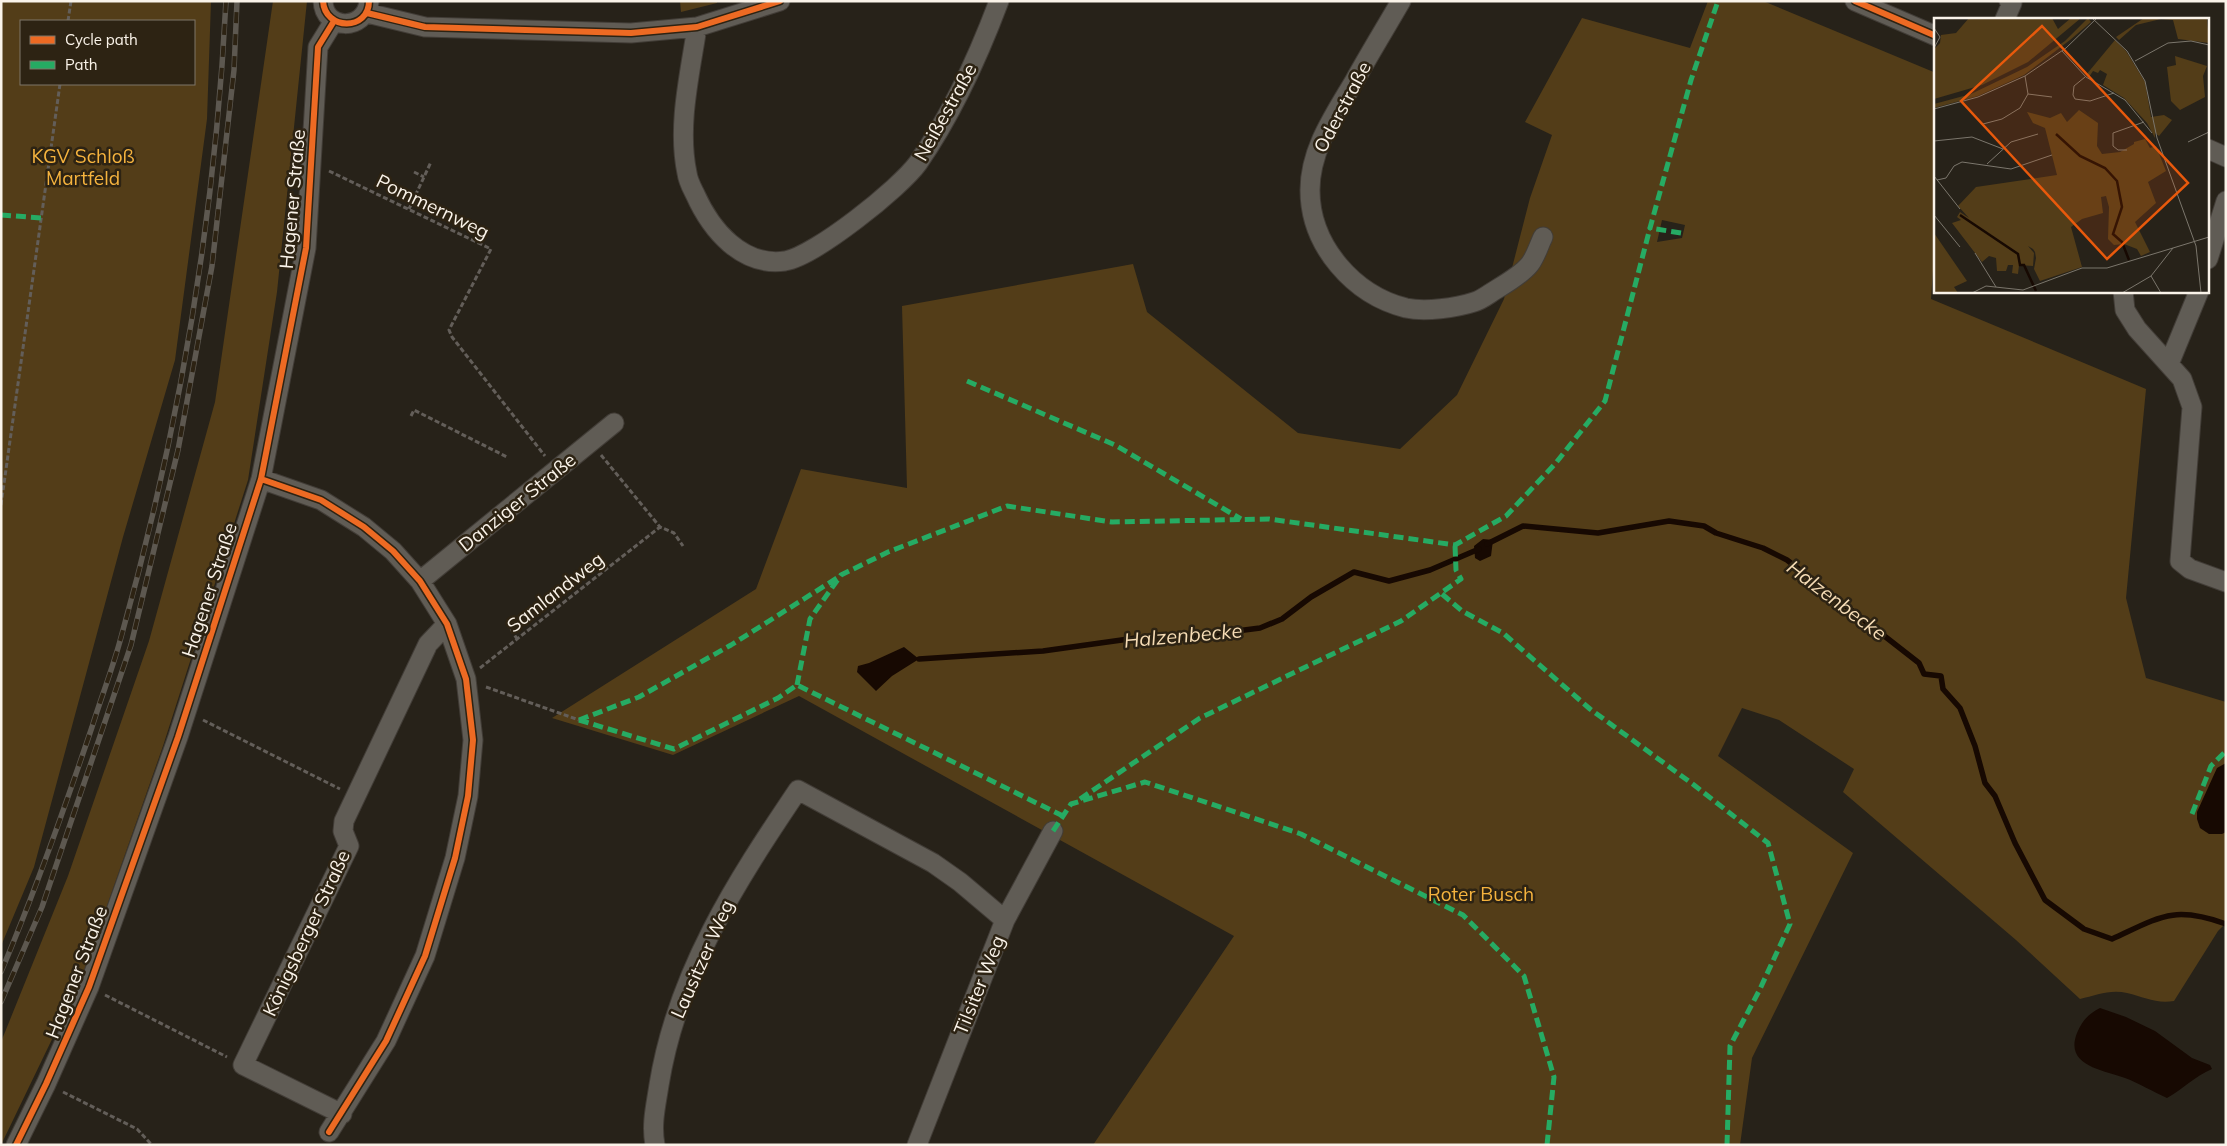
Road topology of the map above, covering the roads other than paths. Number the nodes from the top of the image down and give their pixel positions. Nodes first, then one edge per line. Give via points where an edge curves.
1 (323, 1) edge
2 (780, 1) edge
3 (999, 1) edge
4 (1401, 1) edge
5 (1855, 1) edge
6 (2008, 1) edge
7 (368, 7) edge
8 (1893, 9) edge
9 (2005, 18) edge
10 (334, 22) junction
11 (697, 27) junction
12 (1934, 35) edge
13 (2210, 150) edge
14 (2226, 156) edge
15 (2226, 201) edge
16 (1543, 237) dead end
17 (2210, 253) edge
18 (2123, 292) edge
19 (2199, 292) edge
20 (2169, 364) junction
21 (614, 423) dead end
22 (261, 479) junction
23 (420, 581) junction
24 (2226, 582) edge
25 (447, 624) junction
26 (1053, 831) dead end
27 (1006, 920) junction
28 (342, 1114) junction
29 (329, 1132) dead end
30 (16, 1145) edge
31 (655, 1145) edge
32 (917, 1145) edge

1 - 10 street via 326,14
2 - 11 street
3 - 11 street, Neißestraße via 949,112 917,164 860,216 826,240 785,261 763,260 741,252 720,235 702,209 687,176 684,152 686,101
4 - 16 street, Oderstraße via 1326,129 1314,160 1310,190 1314,217 1334,261 1356,283 1382,299 1408,308 1444,308 1476,302 1503,285 1530,264
5 - 8 street
6 - 9 street via 2012,3
7 - 10 street via 361,20 352,24
7 - 11 street via 425,27 631,33
8 - 12 street
10 - 22 street, Hagener Straße via 318,47 306,248
13 - 14 street
15 - 17 street
18 - 20 street via 2125,310 2137,329
19 - 20 street
20 - 24 street via 2182,379 2192,407 2180,561 2190,569
21 - 23 street, Danziger Straße
22 - 23 street via 321,500 364,527 393,551
22 - 30 street, Hagener Straße via 178,737 89,987
23 - 25 street
25 - 28 street via 466,679 473,740 468,796 454,858 425,956 386,1041
25 - 28 street, Königsberger Straße via 428,644 354,796 343,825 349,846 243,1065
26 - 27 street, Tilsiter Weg
27 - 31 street, Lausitzer Weg via 933,863 798,790 726,900 680,1001 664,1056 652,1130
27 - 32 street, Tilsiter Weg
28 - 29 street

